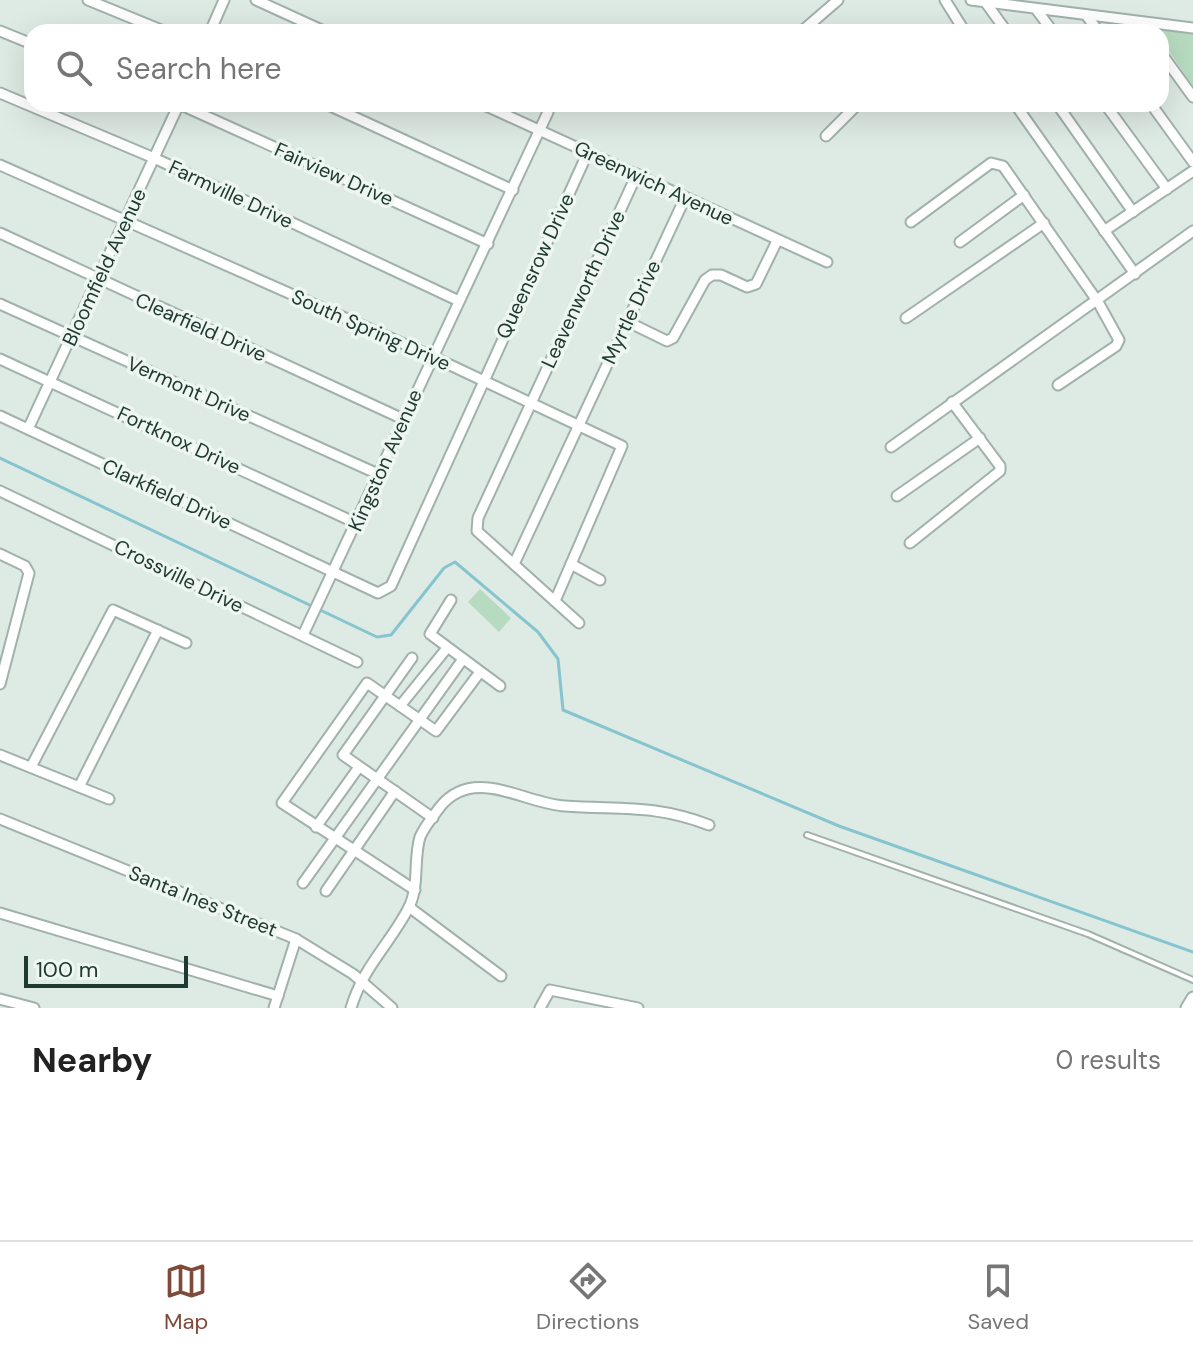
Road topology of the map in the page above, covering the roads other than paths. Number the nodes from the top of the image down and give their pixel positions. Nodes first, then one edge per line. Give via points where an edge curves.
1 (88, 0) edge
2 (224, 0) edge
3 (256, 0) edge
4 (838, 0) edge
5 (945, 0) edge
6 (971, 0) edge
7 (986, 3) junction
8 (1036, 9) junction
9 (1086, 15) junction
10 (1138, 21) junction
11 (146, 24) edge
12 (214, 24) edge
13 (308, 24) edge
14 (810, 24) edge
15 (960, 24) edge
16 (1001, 24) edge
17 (1047, 24) edge
18 (1093, 24) edge
19 (1140, 24) edge
20 (1162, 24) edge
21 (1169, 25) edge
22 (1193, 28) edge
23 (0, 31) edge
24 (24, 41) edge
25 (1169, 64) edge
26 (0, 93) edge
27 (1193, 97) edge
28 (24, 103) edge
29 (45, 112) edge
30 (175, 112) edge
31 (197, 112) edge
32 (343, 112) edge
33 (499, 112) edge
34 (548, 112) dead end
35 (850, 112) edge
36 (1021, 112) edge
37 (1063, 112) edge
38 (1111, 112) edge
39 (1157, 112) edge
40 (539, 131) junction
41 (826, 136) dead end
42 (588, 152) junction
43 (154, 158) junction
44 (1193, 162) edge
45 (0, 165) edge
46 (1193, 171) edge
47 (637, 174) junction
48 (1167, 189) junction
49 (513, 190) junction
50 (1024, 195) junction
51 (685, 198) junction
52 (1133, 212) junction
53 (124, 220) junction
54 (911, 222) dead end
55 (1044, 223) junction
56 (1104, 231) junction
57 (1193, 231) edge
58 (0, 233) edge
59 (777, 241) junction
60 (960, 242) dead end
61 (488, 244) junction
62 (827, 262) dead end
63 (1135, 274) junction
64 (99, 281) junction
65 (459, 301) junction
66 (1098, 302) junction
67 (0, 304) edge
68 (906, 318) dead end
69 (628, 322) junction
70 (73, 336) junction
71 (431, 356) junction
72 (0, 359) edge
73 (482, 380) junction
74 (51, 381) junction
75 (1058, 385) dead end
76 (952, 402) junction
77 (529, 404) junction
78 (0, 416) edge
79 (403, 419) junction
80 (577, 426) junction
81 (28, 429) junction
82 (980, 438) junction
83 (891, 447) dead end
84 (378, 474) junction
85 (0, 491) edge
86 (897, 496) dead end
87 (356, 523) junction
88 (910, 543) dead end
89 (0, 554) edge
90 (514, 564) junction
91 (571, 564) junction
92 (334, 572) junction
93 (600, 580) dead end
94 (451, 600) dead end
95 (555, 601) junction
96 (579, 623) dead end
97 (158, 630) junction
98 (303, 635) junction
99 (186, 643) dead end
100 (447, 648) junction
101 (412, 658) dead end
102 (463, 659) junction
103 (357, 662) dead end
104 (480, 672) junction
105 (0, 684) edge
106 (500, 686) dead end
107 (384, 695) junction
108 (400, 706) junction
109 (419, 721) junction
110 (0, 755) edge
111 (31, 767) junction
112 (359, 767) junction
113 (376, 779) junction
114 (79, 787) junction
115 (395, 791) junction
116 (109, 799) dead end
117 (433, 818) junction
118 (0, 819) edge
119 (709, 825) dead end
120 (316, 827) junction
121 (807, 835) dead end
122 (335, 839) junction
123 (354, 852) junction
124 (303, 883) dead end
125 (415, 890) junction
126 (326, 891) dead end
127 (409, 907) junction
128 (0, 913) edge
129 (296, 939) junction
130 (501, 976) dead end
131 (1193, 980) edge
132 (359, 981) junction
133 (278, 996) junction
134 (595, 998) junction
135 (1193, 998) edge
136 (0, 999) edge
137 (34, 1008) edge
138 (274, 1008) edge
139 (351, 1008) edge
140 (392, 1008) edge
141 (540, 1008) edge
142 (588, 1008) edge
143 (638, 1008) edge
144 (1187, 1008) edge

1 - 11 street
2 - 12 street
3 - 13 street
4 - 14 street
5 - 15 street
6 - 7 street
7 - 8 street
7 - 16 street
8 - 9 street
8 - 17 street
9 - 10 street
9 - 18 street
10 - 19 street
10 - 20 street
21 - 22 street
23 - 24 street
25 - 27 street
26 - 28 street, Farmville Drive
29 - 43 street, Farmville Drive
30 - 43 street, Bloomfield Avenue
31 - 61 street, Fairview Drive
32 - 49 street
33 - 40 street, Greenwich Avenue
34 - 40 street, Kingston Avenue
35 - 41 street
36 - 56 street
37 - 52 street
38 - 48 street
39 - 44 street
40 - 42 street, Greenwich Avenue
40 - 49 street, Kingston Avenue
42 - 47 street, Greenwich Avenue
42 - 73 street, Queensrow Drive
43 - 53 street, Bloomfield Avenue
43 - 65 street, Farmville Drive
45 - 53 street, South Spring Drive
46 - 48 street
47 - 51 street, Greenwich Avenue
47 - 77 street, Leavenworth Drive
48 - 52 street
49 - 61 street, Kingston Avenue
50 - 54 street via 1003,166 991,163
50 - 55 street
50 - 60 street
51 - 59 street, Greenwich Avenue
51 - 69 street, Myrtle Drive
52 - 56 street
53 - 64 street, Bloomfield Avenue
53 - 71 street, South Spring Drive
55 - 66 street
55 - 68 street
56 - 63 street
57 - 63 street
58 - 64 street, Clearfield Drive
59 - 62 street, Greenwich Avenue
59 - 69 street via 756,284 747,287 721,275 705,280 673,338 667,341
61 - 65 street, Kingston Avenue
63 - 66 street
64 - 70 street, Bloomfield Avenue
64 - 79 street, Clearfield Drive
65 - 71 street, Kingston Avenue
66 - 75 street via 1117,334 1116,346
66 - 76 street
67 - 70 street, Vermont Drive
69 - 80 street, Myrtle Drive
70 - 74 street, Bloomfield Avenue
70 - 84 street, Vermont Drive
71 - 73 street, South Spring Drive
71 - 79 street, Kingston Avenue
72 - 74 street, Fortknox Drive
73 - 77 street, South Spring Drive
73 - 92 street, Queensrow Drive via 391,586 378,593
74 - 81 street, Bloomfield Avenue
74 - 87 street, Fortknox Drive
76 - 82 street
76 - 83 street
77 - 80 street, South Spring Drive
77 - 90 street, Leavenworth Drive via 478,518 477,531
78 - 81 street, Clarkfield Drive
79 - 84 street, Kingston Avenue
80 - 90 street, Myrtle Drive
80 - 91 street, South Spring Drive via 622,446
81 - 92 street, Clarkfield Drive
82 - 86 street
82 - 88 street via 1000,471
84 - 87 street, Kingston Avenue
85 - 98 street, Crossville Drive
87 - 92 street, Kingston Avenue
89 - 105 street via 29,573
90 - 95 street
91 - 93 street
91 - 95 street, South Spring Drive
92 - 98 street, Kingston Avenue
94 - 100 street via 430,634
95 - 96 street
97 - 99 street
97 - 111 street via 118,610 110,613
97 - 114 street
98 - 103 street, Crossville Drive
100 - 102 street
100 - 108 street
101 - 107 street
102 - 104 street
102 - 109 street
104 - 106 street
104 - 109 street via 438,730
107 - 108 street
107 - 112 street via 343,752
107 - 120 street via 367,683 282,803
108 - 109 street
109 - 113 street
110 - 111 street
111 - 114 street
112 - 113 street
112 - 120 street
113 - 115 street
113 - 122 street
114 - 116 street
115 - 117 street
115 - 123 street
117 - 119 street via 451,795 465,789 503,789 562,807 643,808
117 - 125 street via 420,836
118 - 129 street, Santa Ines Street
120 - 122 street
121 - 131 lane via 1088,934
122 - 123 street
122 - 124 street
123 - 125 street
123 - 126 street
125 - 127 street
127 - 130 street
127 - 132 street
128 - 133 street
129 - 132 street, Santa Ines Street
129 - 133 street
132 - 139 street
132 - 140 street, Santa Ines Street
133 - 138 street
134 - 141 street via 550,990
134 - 142 street
134 - 143 street
135 - 144 street
136 - 137 street

